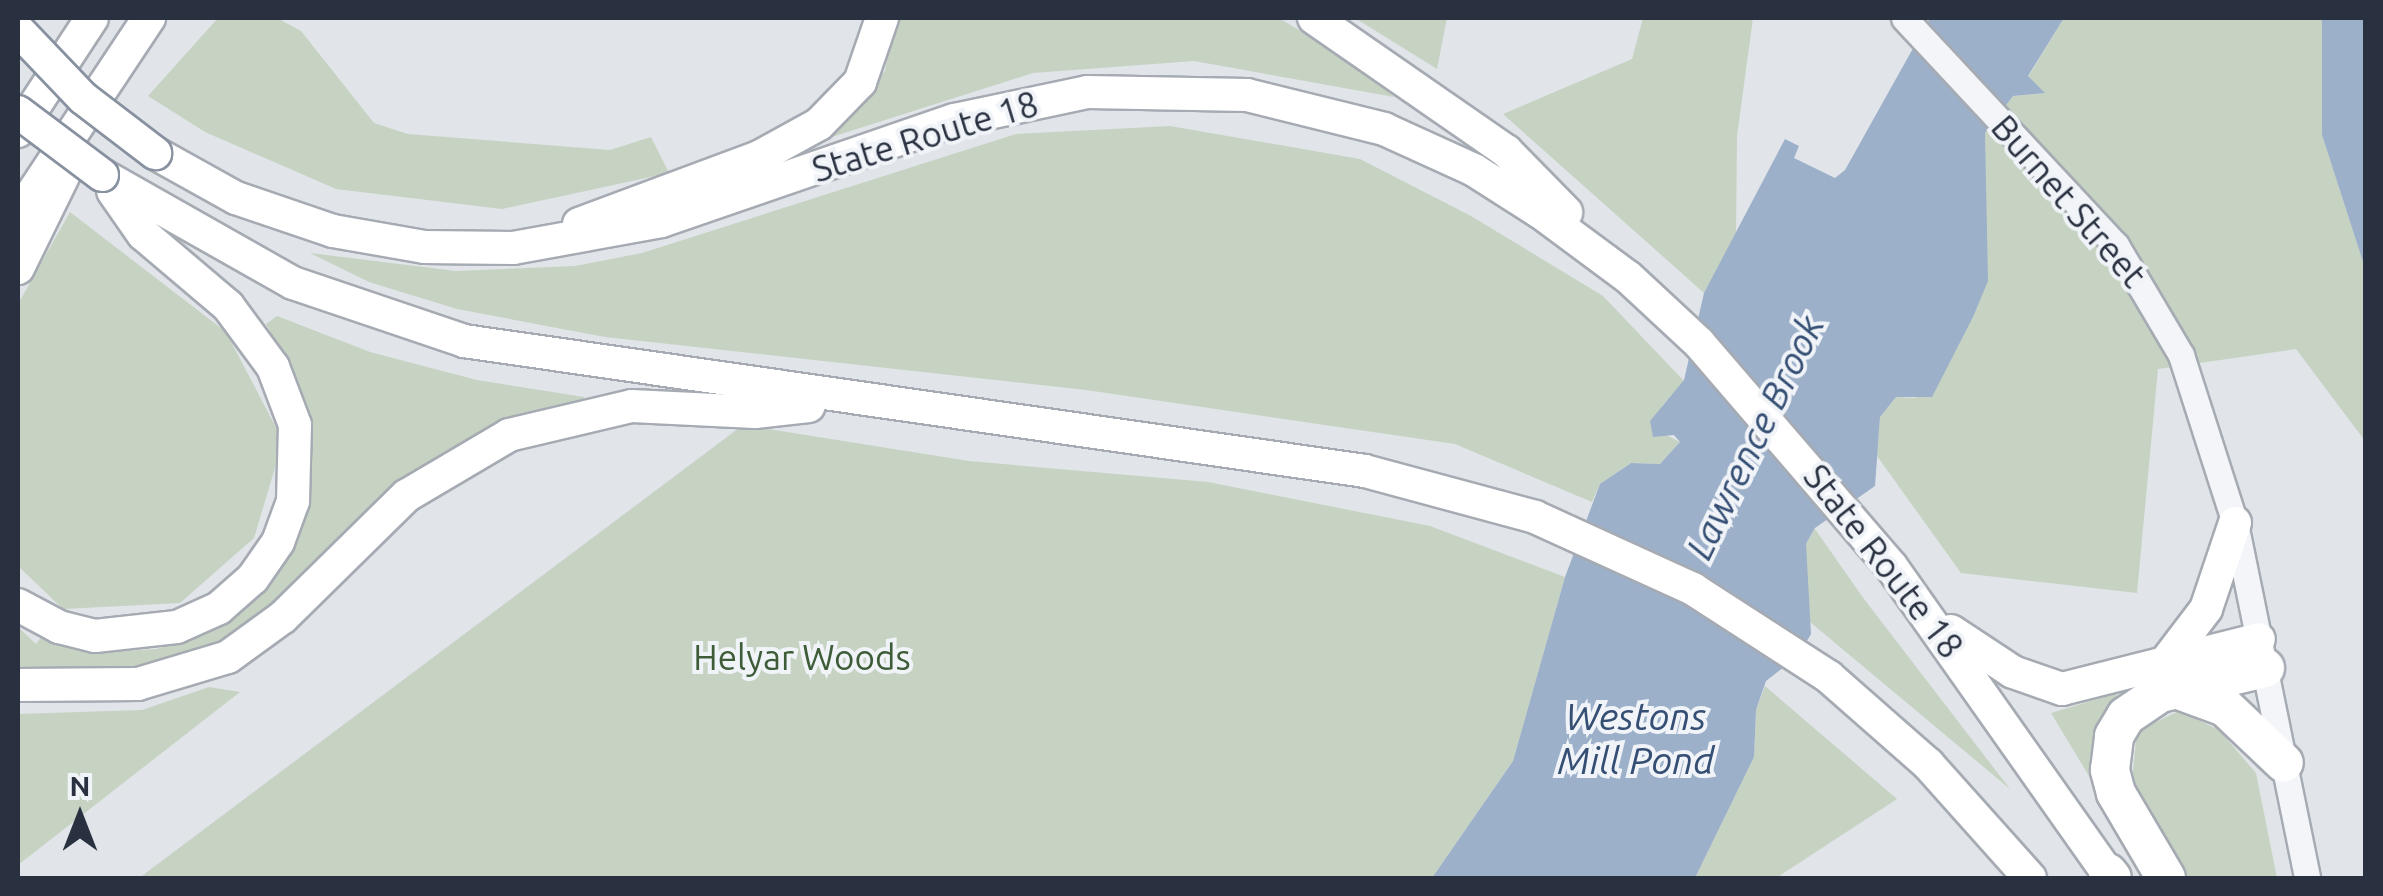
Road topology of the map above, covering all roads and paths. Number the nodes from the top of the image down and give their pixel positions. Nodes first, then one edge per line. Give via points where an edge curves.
1 (34, 18) edge
2 (92, 18) edge
3 (150, 18) edge
4 (882, 18) edge
5 (1314, 18) edge
6 (1909, 23) edge
7 (18, 30) edge
8 (18, 44) edge
9 (111, 76) junction
10 (18, 112) edge
11 (18, 131) edge
12 (102, 175) junction
13 (18, 215) edge
14 (513, 248) junction
15 (18, 268) edge
16 (1628, 277) junction
17 (857, 400) junction
18 (2235, 523) junction
19 (18, 605) edge
20 (1929, 616) junction
21 (2262, 654) junction
22 (2170, 673) junction
23 (18, 685) edge
24 (2284, 763) junction
25 (2111, 877) edge
26 (2030, 878) edge
27 (2166, 878) edge
28 (2307, 878) edge

1 - 8 highway
2 - 11 highway
3 - 9 highway
4 - 14 highway via 860,82 803,135 728,170
5 - 16 highway via 1506,151
6 - 18 street, Burnet Street via 2116,245 2151,296 2197,390
7 - 14 highway, State Route 18, bridge via 83,98 154,153 236,198 333,231 408,245
9 - 13 highway
9 - 15 highway
10 - 12 highway, bridge
12 - 17 highway via 264,269 418,329 554,359
12 - 19 highway via 144,234 228,306 273,366 295,425 293,501 278,542 253,578 219,608 177,628 95,636 60,628
14 - 16 highway, State Route 18 via 661,221 1026,101 1180,90 1310,107 1414,142 1506,190
16 - 20 highway, State Route 18 via 1766,415
17 - 23 highway via 755,412 632,406 540,425 481,448 406,496 274,624 228,657 150,683
17 - 26 highway via 1334,466 1459,492 1648,565 1765,632 1858,700 1958,795
18 - 21 street, Burnet Street
18 - 22 highway via 2206,608
20 - 22 highway via 2013,672 2051,688
20 - 25 highway, State Route 18
21 - 22 highway
21 - 24 street, Burnet Street
22 - 24 highway via 2225,707
22 - 27 highway via 2126,716 2110,760 2116,793
24 - 28 street, Burnet Street

